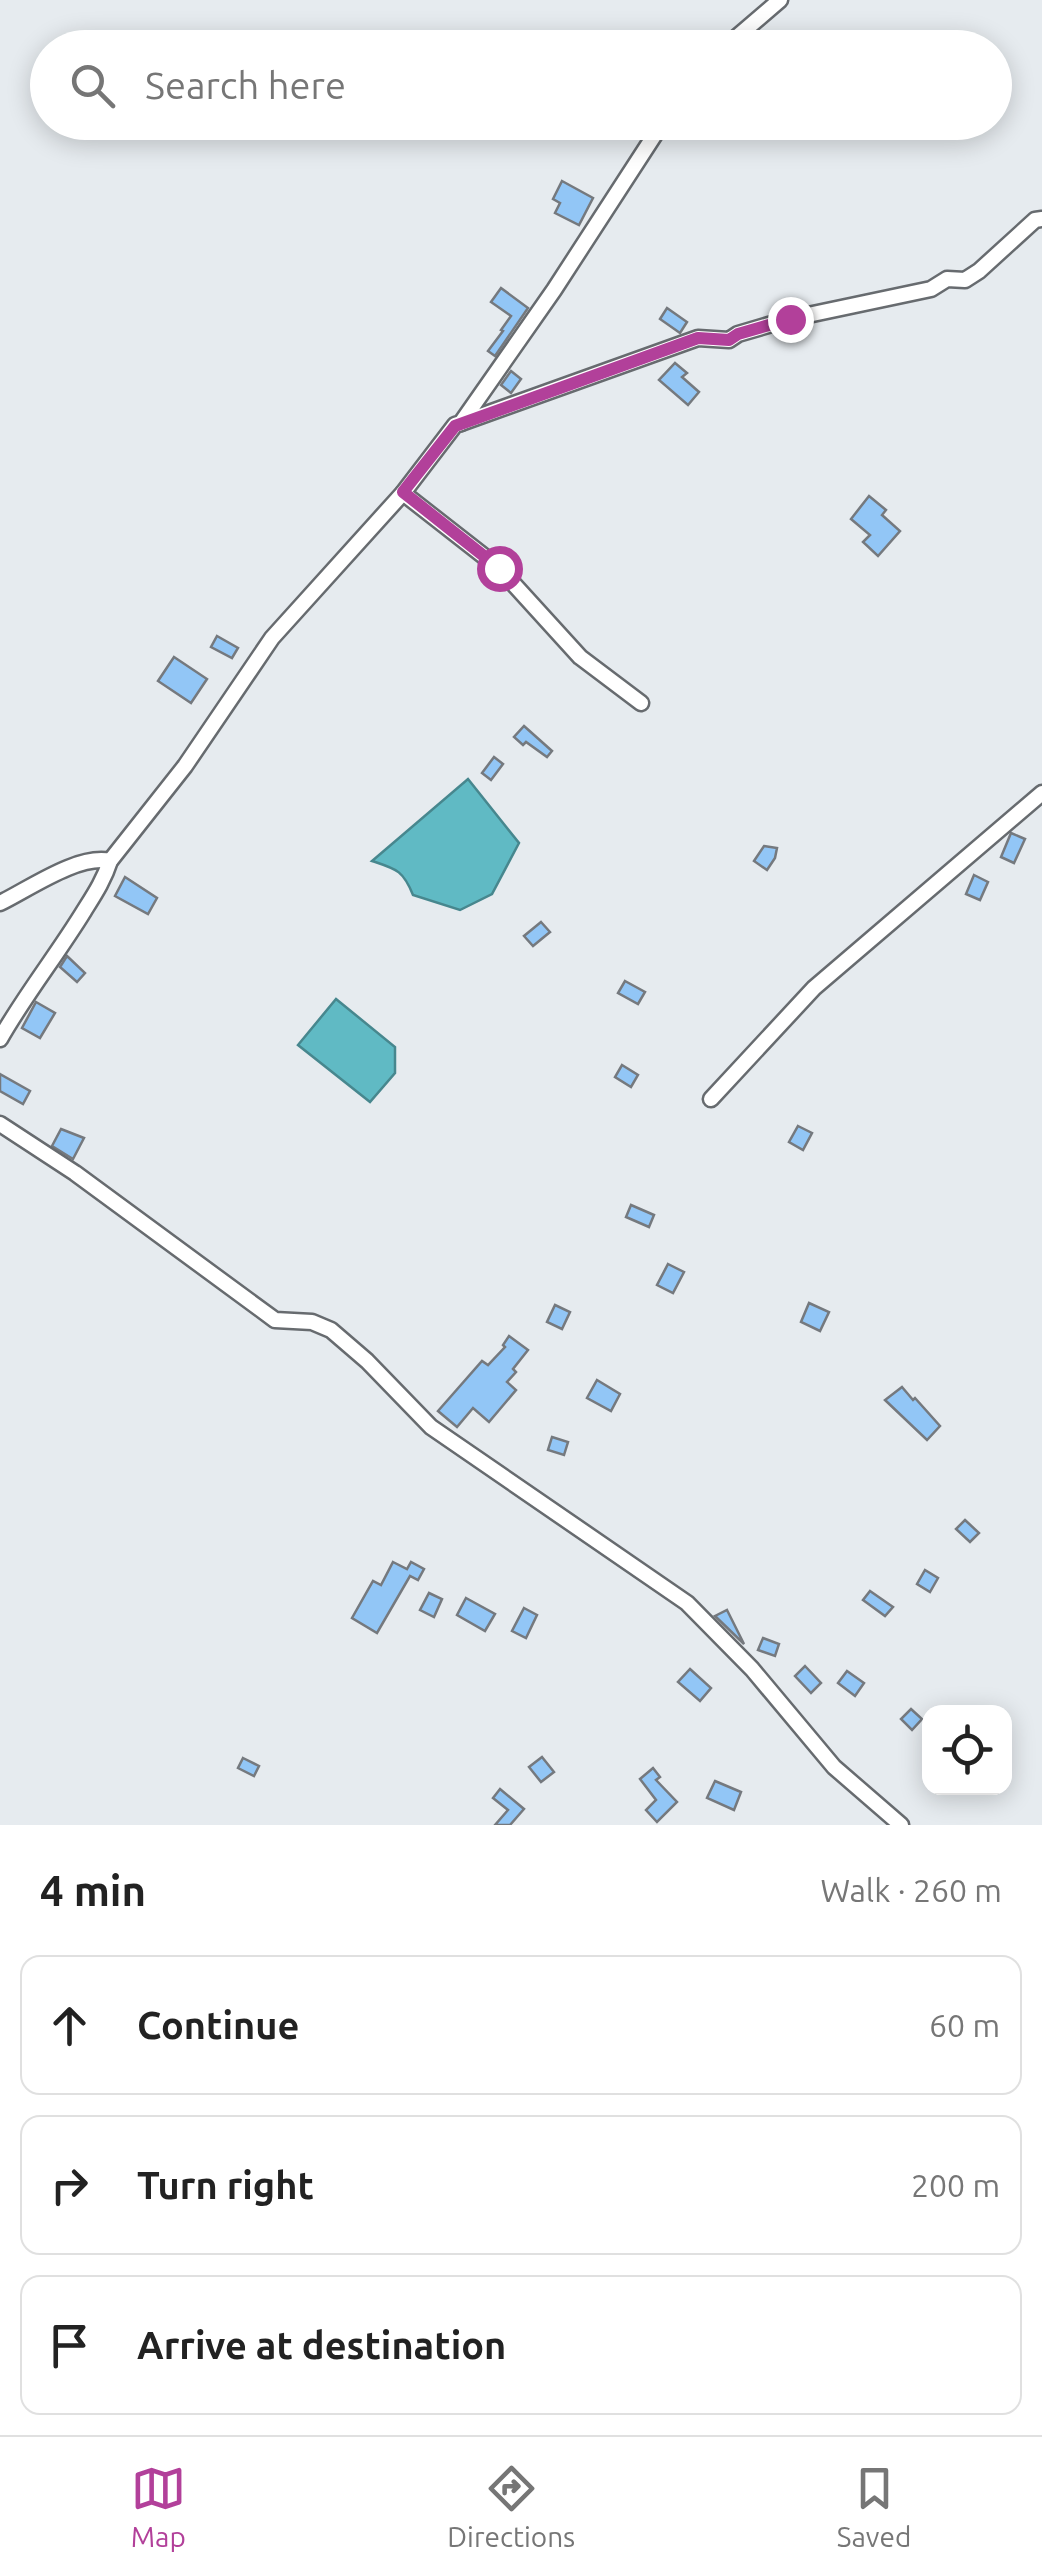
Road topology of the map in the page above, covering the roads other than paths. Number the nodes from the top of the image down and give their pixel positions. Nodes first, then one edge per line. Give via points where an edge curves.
1 (780, 0) edge
2 (745, 30) edge
3 (650, 140) edge
4 (1042, 218) edge
5 (461, 423) junction
6 (403, 492) junction
7 (641, 704) dead end
8 (1042, 793) edge
9 (110, 861) junction
10 (0, 903) edge
11 (0, 1039) edge
12 (711, 1100) dead end
13 (0, 1124) edge
14 (901, 1825) edge

1 - 2 street
3 - 5 street
4 - 5 street via 964,280 790,319 729,340 698,338
5 - 6 street
6 - 7 street via 499,568 580,657
6 - 9 street via 272,638
8 - 12 street via 814,988
9 - 10 street via 76,864
9 - 11 street
13 - 14 street via 275,1320 331,1330 431,1426 687,1602 834,1766

